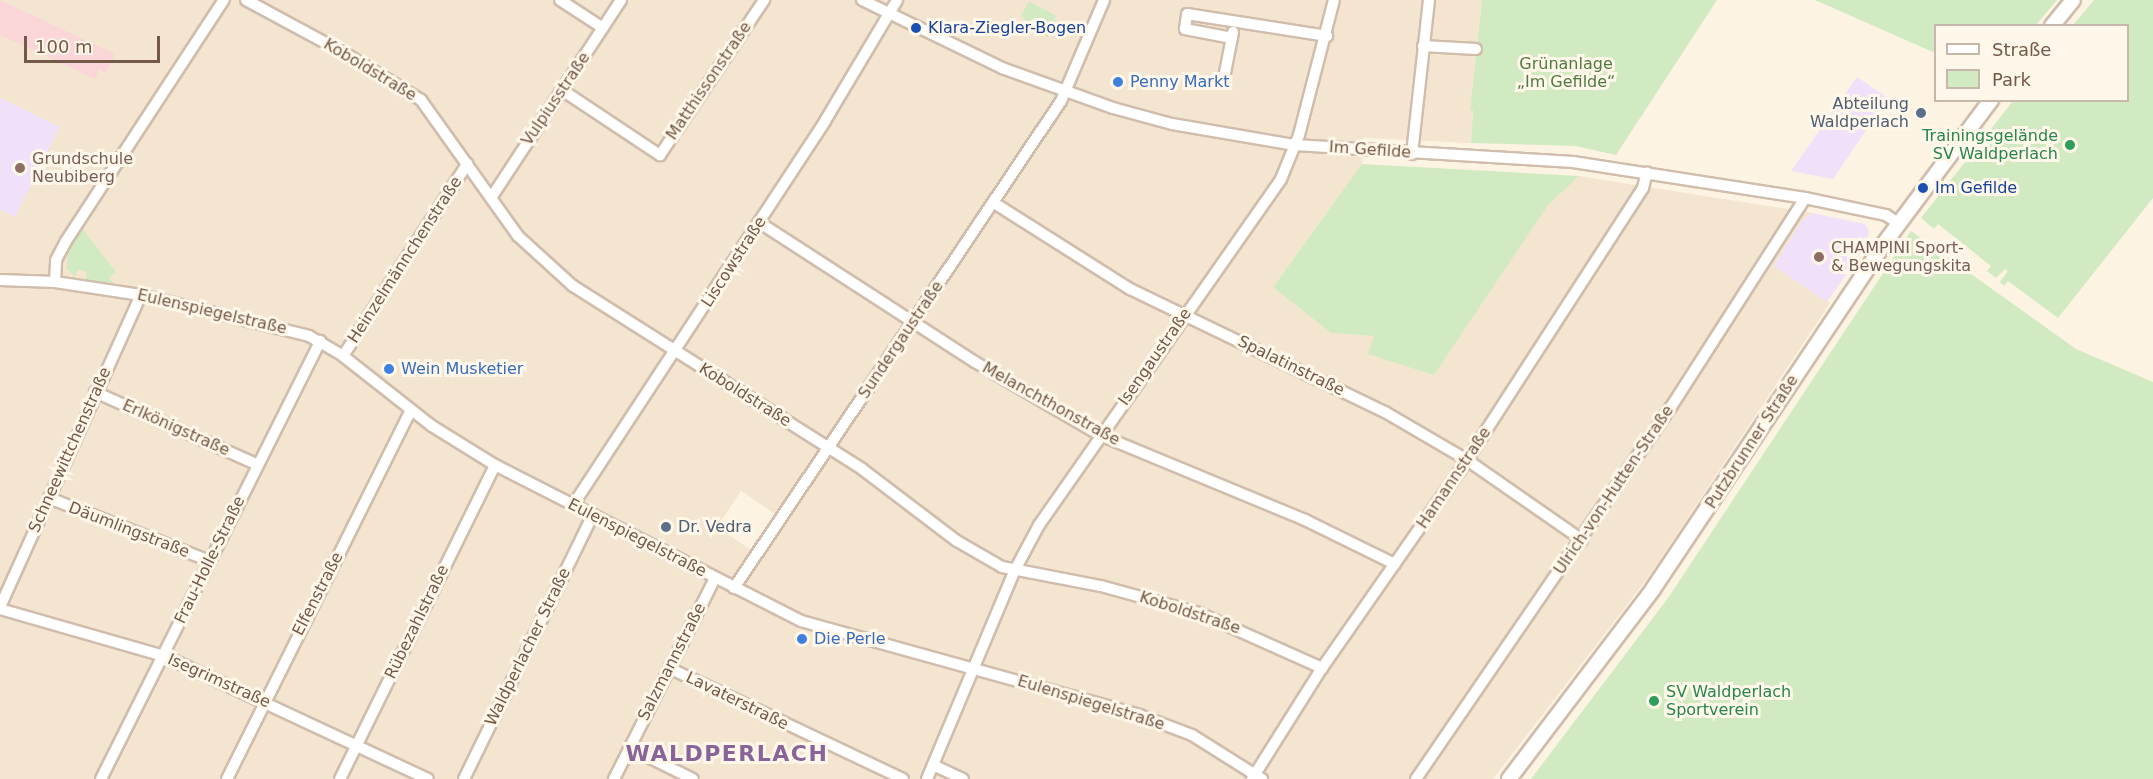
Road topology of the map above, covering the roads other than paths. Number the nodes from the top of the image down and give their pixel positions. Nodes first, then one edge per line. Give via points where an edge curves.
1 (224, 0) edge
2 (246, 0) edge
3 (560, 0) edge
4 (621, 0) edge
5 (764, 0) edge
6 (862, 0) edge
7 (897, 0) edge
8 (1104, 0) edge
9 (1334, 0) edge
10 (1429, 0) edge
11 (2073, 0) edge
12 (889, 14) junction
13 (1235, 23) junction
14 (2054, 24) edge
15 (603, 28) junction
16 (1327, 36) junction
17 (1232, 38) junction
18 (1423, 46) junction
19 (1476, 49) dead end
20 (1223, 83) dead end
21 (562, 90) junction
22 (1065, 91) junction
23 (1989, 102) edge
24 (1295, 145) junction
25 (1412, 154) junction
26 (467, 164) junction
27 (1647, 172) junction
28 (491, 198) junction
29 (1805, 198) junction
30 (994, 203) junction
31 (760, 223) junction
32 (1898, 223) junction
33 (0, 280) edge
34 (55, 282) junction
35 (141, 294) junction
36 (1185, 315) junction
37 (913, 323) junction
38 (320, 342) junction
39 (676, 351) junction
40 (343, 356) junction
41 (95, 392) junction
42 (411, 410) junction
43 (1100, 435) junction
44 (828, 448) junction
45 (1467, 460) junction
46 (256, 464) junction
47 (495, 465) junction
48 (49, 498) junction
49 (573, 506) junction
50 (593, 515) junction
51 (1582, 540) junction
52 (210, 561) junction
53 (1395, 564) junction
54 (1015, 570) junction
55 (715, 578) junction
56 (735, 588) junction
57 (0, 608) edge
58 (164, 656) junction
59 (669, 668) junction
60 (1322, 668) junction
61 (976, 669) junction
62 (264, 701) junction
63 (356, 744) junction
64 (630, 748) junction
65 (933, 765) junction
66 (1256, 777) edge
67 (101, 779) edge
68 (227, 779) edge
69 (340, 779) edge
70 (428, 779) edge
71 (464, 779) edge
72 (614, 779) edge
73 (693, 779) edge
74 (903, 779) edge
75 (927, 779) edge
76 (963, 779) edge
77 (1416, 779) edge
78 (1509, 779) edge

1 - 34 street via 66,241 56,260
2 - 26 street, Koboldstraße via 421,100
3 - 15 street
4 - 15 street, Vulpiusstraße
5 - 21 street, Matthissonstraße via 660,155
6 - 12 street, Im Gefilde
7 - 12 street
8 - 22 street, Sundergaustraße
9 - 16 street
10 - 18 street
11 - 14 main road
12 - 22 street, Im Gefilde via 1002,68
12 - 31 street, Liscowstraße
13 - 16 street
13 - 17 street
13 - 17 street via 1187,15 1185,29
15 - 21 street, Vulpiusstraße
16 - 24 street, Isengaustraße
17 - 20 street
18 - 19 street
18 - 25 street
21 - 28 street, Vulpiusstraße
22 - 24 street, Im Gefilde via 1172,124
22 - 30 street, Sundergaustraße
23 - 32 main road, Putzbrunner Straße
24 - 25 street, Im Gefilde
24 - 36 street, Isengaustraße via 1281,179
25 - 27 street, Im Gefilde via 1534,157
26 - 28 street, Koboldstraße
26 - 40 street, Heinzelmännchenstraße
27 - 29 street, Im Gefilde
27 - 45 street, Hamannstraße via 1643,188
28 - 39 street, Koboldstraße via 518,236 565,279
29 - 32 street, Im Gefilde via 1886,215
29 - 51 street, Ulrich-von-Hutten-Straße
30 - 36 street, Spalatinstraße via 1109,278
30 - 37 street, Sundergaustraße
31 - 37 street, Melanchthonstraße
31 - 39 street, Liscowstraße
32 - 78 main road, Putzbrunner Straße via 1659,581
33 - 34 street, Eulenspiegelstraße via 27,284
34 - 35 street, Eulenspiegelstraße
35 - 38 street, Eulenspiegelstraße via 270,324
35 - 41 street, Schneewittchenstraße
36 - 43 street, Isengaustraße
36 - 45 street, Spalatinstraße via 1344,391
37 - 43 street, Melanchthonstraße
37 - 44 street, Sundergaustraße
38 - 40 street, Eulenspiegelstraße
38 - 46 street, Frau-Holle-Straße
39 - 44 street, Koboldstraße
39 - 49 street, Liscowstraße
40 - 42 street, Eulenspiegelstraße
41 - 46 street, Erlkönigstraße
41 - 48 street, Schneewittchenstraße
42 - 47 street, Eulenspiegelstraße
42 - 62 street, Elfenstraße
43 - 53 street, Melanchthonstraße via 1270,505
43 - 54 street, Isengaustraße via 1038,525
44 - 54 street, Koboldstraße via 957,541
44 - 56 street, Sundergaustraße
45 - 51 street, Spalatinstraße
45 - 53 street, Hamannstraße
46 - 52 street, Frau-Holle-Straße
47 - 49 street, Eulenspiegelstraße
47 - 63 street, Rübezahlstraße
48 - 52 street, Däumlingstraße
48 - 57 street, Schneewittchenstraße
49 - 50 street, Eulenspiegelstraße
50 - 55 street, Eulenspiegelstraße
50 - 71 street, Waldperlacher Straße
51 - 77 street, Ulrich-von-Hutten-Straße
52 - 58 street, Frau-Holle-Straße
53 - 60 street, Hamannstraße
54 - 60 street, Koboldstraße via 1101,586 1199,613
54 - 61 street, Isengaustraße
55 - 56 street, Eulenspiegelstraße
55 - 59 street, Salzmannstraße
56 - 61 street, Eulenspiegelstraße via 816,628
57 - 58 street, Isegrimstraße
58 - 62 street, Isegrimstraße
58 - 67 street, Frau-Holle-Straße
59 - 64 street, Salzmannstraße
59 - 74 street, Lavaterstraße
60 - 66 street, Hamannstraße
61 - 65 street, Isengaustraße
61 - 66 street, Eulenspiegelstraße via 1139,715 1192,735
62 - 63 street, Isegrimstraße
62 - 68 street, Elfenstraße
63 - 69 street, Rübezahlstraße
63 - 70 street, Isegrimstraße
64 - 72 street, Salzmannstraße
64 - 73 street
65 - 75 street, Isengaustraße
65 - 76 street

